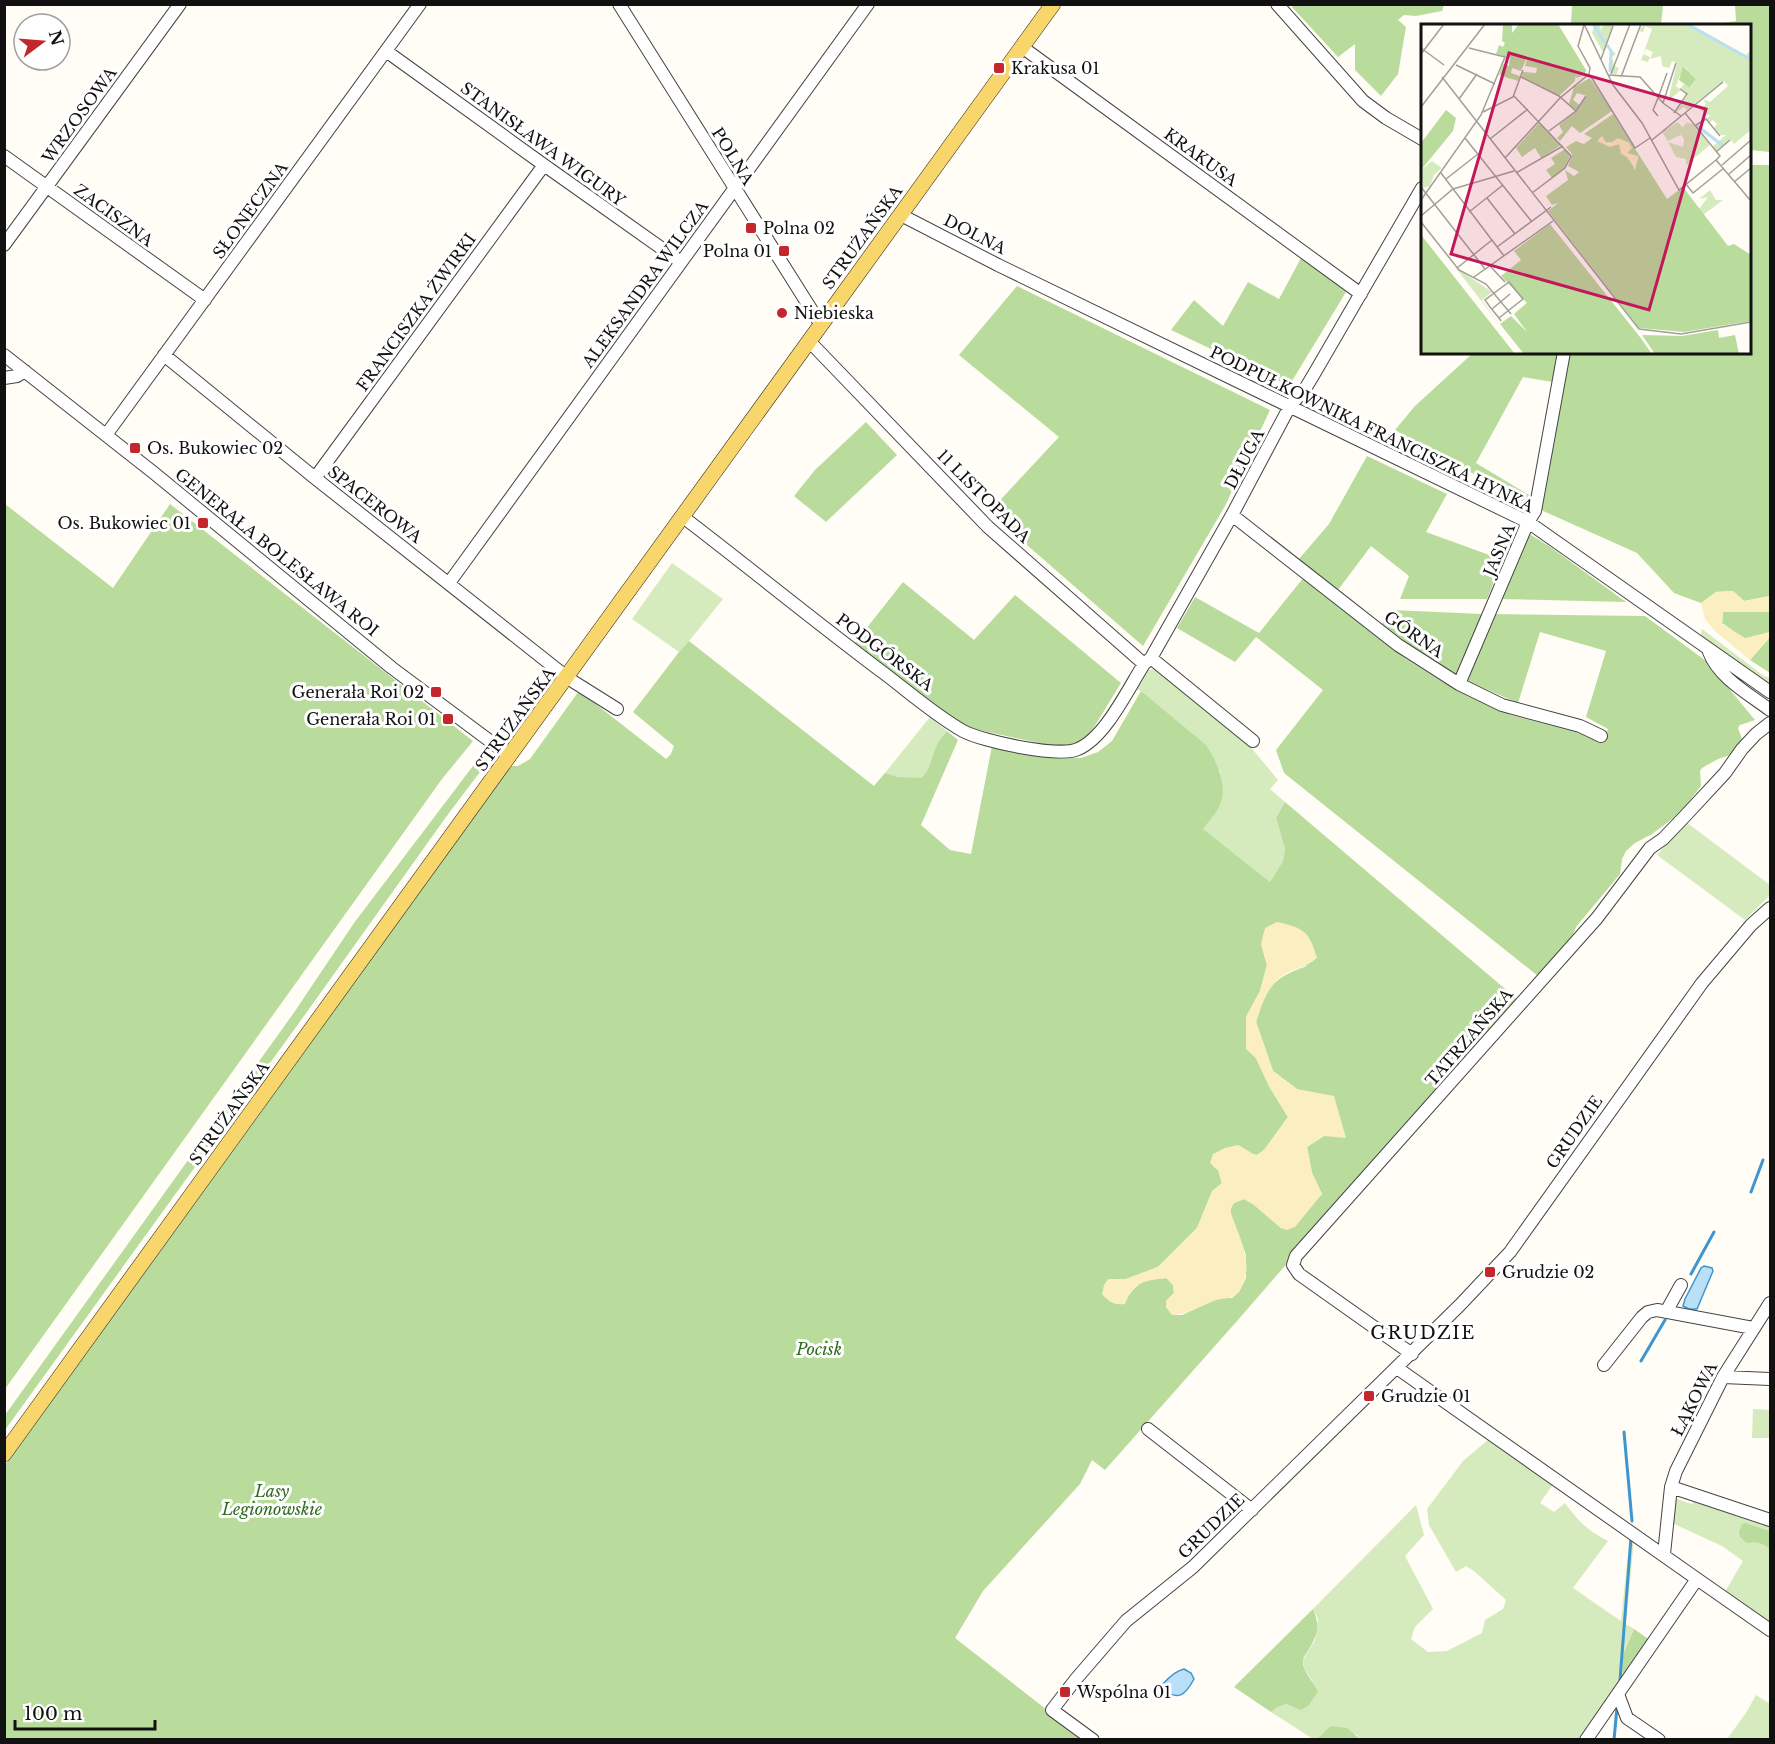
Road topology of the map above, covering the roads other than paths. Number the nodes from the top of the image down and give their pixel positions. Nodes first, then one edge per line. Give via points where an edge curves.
1 (180, 4) edge
2 (420, 4) edge
3 (619, 4) edge
4 (868, 4) edge
5 (1053, 4) edge
6 (1277, 4) edge
7 (1022, 47) junction
8 (386, 51) junction
9 (1421, 138) edge
10 (4, 156) edge
11 (543, 165) junction
12 (47, 187) junction
13 (735, 190) junction
14 (1421, 190) edge
15 (901, 215) junction
16 (4, 245) edge
17 (681, 262) junction
18 (1034, 282) joint
19 (1361, 294) junction
20 (205, 300) junction
21 (821, 325) junction
22 (810, 342) junction
23 (1564, 354) edge
24 (4, 355) edge
25 (164, 356) junction
26 (25, 371) junction
27 (4, 378) edge
28 (1290, 406) junction
29 (106, 435) junction
30 (315, 478) junction
31 (1232, 516) junction
32 (683, 517) junction
33 (1528, 522) junction
34 (448, 583) junction
35 (1708, 649) junction
36 (1148, 661) junction
37 (567, 677) junction
38 (1459, 684) junction
39 (1770, 692) edge
40 (617, 709) dead end
41 (1770, 710) edge
42 (1770, 723) edge
43 (1601, 736) dead end
44 (1253, 741) dead end
45 (1090, 743) joint
46 (510, 756) junction
47 (1770, 908) edge
48 (1681, 1285) dead end
49 (1770, 1303) edge
50 (1666, 1312) junction
51 (1761, 1325) edge
52 (1412, 1354) junction
53 (1604, 1365) dead end
54 (1397, 1368) junction
55 (1723, 1377) junction
56 (1770, 1379) edge
57 (1148, 1429) dead end
58 (4, 1454) edge
59 (1671, 1487) junction
60 (1252, 1510) junction
61 (1770, 1520) edge
62 (1664, 1554) junction
63 (1697, 1579) junction
64 (1770, 1630) edge
65 (1618, 1694) junction
66 (1093, 1740) edge
67 (1586, 1740) edge
68 (1659, 1740) edge

1 - 12 street, WRZOSOWA
2 - 8 street, SŁONECZNA
3 - 13 street, POLNA
4 - 13 street, ALEKSANDRA WILCZA
5 - 7 main road, STRUŻAŃSKA
6 - 9 street via 1363,101
7 - 15 main road, STRUŻAŃSKA
7 - 19 street, KRAKUSA
8 - 11 street, STANISŁAWA WIGURY
8 - 20 street, SŁONECZNA
10 - 12 street, ZACISZNA
11 - 17 street, STANISŁAWA WIGURY
11 - 30 street, FRANCISZKA ŻWIRKI
12 - 16 street, WRZOSOWA
12 - 20 street, ZACISZNA
13 - 17 street, ALEKSANDRA WILCZA
13 - 21 street, POLNA
14 - 19 street, DŁUGA
15 - 18 street, DOLNA
15 - 21 main road, STRUŻAŃSKA
17 - 34 street, ALEKSANDRA WILCZA
18 - 28 street, PODPUŁKOWNIKA FRANCISZKA HYNKA
19 - 28 street, DŁUGA via 1310,381
20 - 25 street, SŁONECZNA
21 - 22 main road, STRUŻAŃSKA
22 - 32 main road, STRUŻAŃSKA
22 - 36 street, 11 LISTOPADA via 988,527
23 - 33 street, JASNA via 1535,511
24 - 26 street, GENERAŁA BOLESŁAWA ROI
25 - 29 street, SŁONECZNA
25 - 30 street, SPACEROWA
26 - 27 street
26 - 29 street, GENERAŁA BOLESŁAWA ROI
28 - 31 street, DŁUGA
28 - 33 street, PODPUŁKOWNIKA FRANCISZKA HYNKA
29 - 46 street, GENERAŁA BOLESŁAWA ROI via 392,668
30 - 34 street, SPACEROWA
31 - 36 street, DŁUGA
31 - 38 street, GÓRNA via 1398,645
32 - 37 main road, STRUŻAŃSKA
32 - 45 street, PODGÓRSKA via 964,732 1051,752 1076,751
33 - 35 street, PODPUŁKOWNIKA FRANCISZKA HYNKA
33 - 38 street, JASNA
34 - 37 street, SPACEROWA
35 - 39 street, PODPUŁKOWNIKA FRANCISZKA HYNKA
35 - 41 street via 1728,677
36 - 44 street, 11 LISTOPADA
36 - 45 street, DŁUGA
37 - 40 street, SPACEROWA
37 - 46 main road, STRUŻAŃSKA
38 - 43 street, GÓRNA via 1502,705 1580,726
42 - 52 street, TATRZAŃSKA via 1742,748 1725,773 1663,839 1650,848 1597,918 1296,1256 1293,1265 1299,1274
46 - 58 main road, STRUŻAŃSKA
47 - 52 street, GRUDZIE via 1702,983 1510,1252
48 - 50 street
49 - 51 street, ŁĄKOWA
50 - 51 street
50 - 53 street via 1657,1310 1642,1317
51 - 55 street, ŁĄKOWA
52 - 54 street, GRUDZIE
54 - 60 street, GRUDZIE
54 - 62 street
55 - 56 street
55 - 59 street, ŁĄKOWA
57 - 60 street
59 - 61 street
59 - 62 street, ŁĄKOWA
60 - 66 street, GRUDZIE via 1193,1567 1126,1621 1052,1710
62 - 63 street
63 - 64 street
63 - 65 street
65 - 67 street
65 - 68 street via 1627,1718

